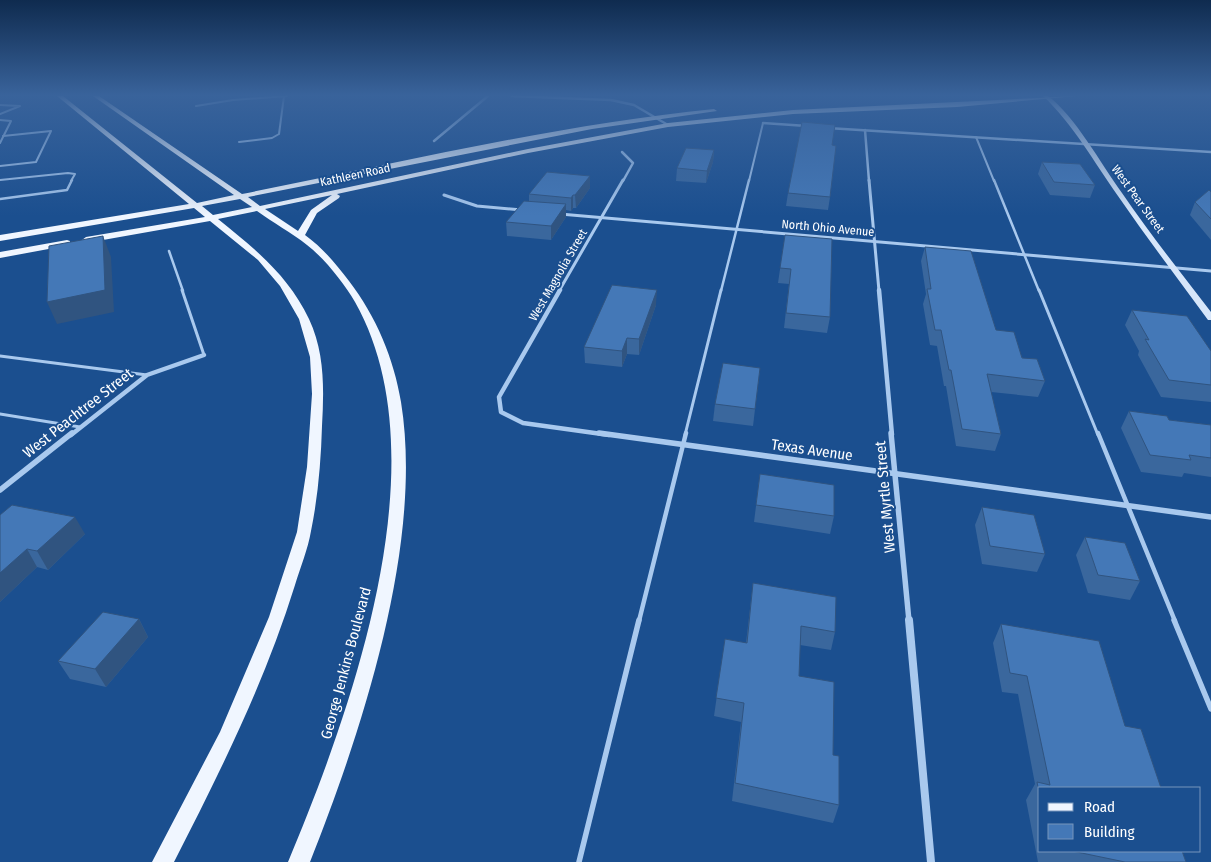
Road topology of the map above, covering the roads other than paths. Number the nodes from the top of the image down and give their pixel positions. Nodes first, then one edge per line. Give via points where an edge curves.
1 (3, 136) edge
2 (48, 136) edge
3 (111, 136) edge
4 (154, 136) edge
5 (275, 136) edge
6 (440, 136) edge
7 (541, 136) edge
8 (605, 136) edge
9 (760, 136) edge
10 (866, 136) edge
11 (951, 136) edge
12 (1079, 136) edge
13 (976, 138) junction
14 (434, 141) dead end
15 (239, 142) dead end
16 (0, 143) edge
17 (1085, 144) junction
18 (622, 152) dead end
19 (1211, 152) edge
20 (0, 166) edge
21 (0, 180) edge
22 (351, 188) junction
23 (444, 194) dead end
24 (241, 196) junction
25 (0, 198) edge
26 (197, 205) junction
27 (257, 208) junction
28 (526, 211) edge
29 (555, 214) edge
30 (213, 218) junction
31 (603, 218) junction
32 (735, 230) junction
33 (301, 235) junction
34 (0, 238) edge
35 (874, 242) junction
36 (169, 251) dead end
37 (0, 255) edge
38 (1024, 255) junction
39 (1174, 268) junction
40 (1211, 271) edge
41 (1211, 318) edge
42 (204, 355) joint
43 (0, 356) edge
44 (147, 375) junction
45 (501, 412) joint
46 (0, 414) edge
47 (80, 427) junction
48 (682, 445) junction
49 (895, 474) junction
50 (0, 490) edge
51 (1127, 506) junction
52 (1211, 517) edge
53 (1211, 709) edge
54 (163, 862) edge
55 (299, 862) edge
56 (579, 862) edge
57 (931, 862) edge

1 - 16 lane
2 - 20 lane via 36,162
3 - 26 main road
4 - 24 main road, George Jenkins Boulevard
5 - 15 lane
6 - 14 street
7 - 24 main road, Kathleen Road
8 - 22 main road, Kathleen Road
9 - 32 lane
10 - 35 street, West Myrtle Street
11 - 13 street
12 - 17 street, West Pear Street
13 - 17 street
13 - 38 lane
17 - 19 street
17 - 39 street, West Pear Street
18 - 31 street, West Magnolia Street via 633,163
21 - 25 lane via 75,174 67,190
22 - 27 main road, Kathleen Road
22 - 33 main road via 313,210
23 - 28 street via 477,206
24 - 26 main road, Kathleen Road
24 - 27 main road, George Jenkins Boulevard
26 - 30 main road
26 - 34 main road, Kathleen Road
27 - 30 main road, Kathleen Road
27 - 33 main road, George Jenkins Boulevard
29 - 31 street, North Ohio Avenue
30 - 37 main road, Kathleen Road
30 - 54 main road via 261,258 284,285 304,319 316,357 318,394 314,467 304,532 277,617 228,736
31 - 32 street, North Ohio Avenue
31 - 45 street, West Magnolia Street via 499,397
32 - 35 street, North Ohio Avenue
32 - 48 lane
33 - 55 main road, George Jenkins Boulevard via 325,256 342,277 363,308 382,348 395,399 400,453 397,519 381,612 350,724
35 - 38 street, North Ohio Avenue
35 - 49 street, West Myrtle Street
36 - 42 lane
38 - 39 street, North Ohio Avenue
38 - 51 lane
39 - 40 street, North Ohio Avenue
39 - 41 street, West Pear Street
42 - 44 street, West Peachtree Street
43 - 44 lane
44 - 47 street, West Peachtree Street
45 - 48 street, Texas Avenue via 523,423
46 - 47 lane
47 - 50 street, West Peachtree Street
48 - 49 street, Texas Avenue
48 - 56 lane
49 - 51 street, Texas Avenue
49 - 57 street, West Myrtle Street
51 - 52 street, Texas Avenue
51 - 53 lane

